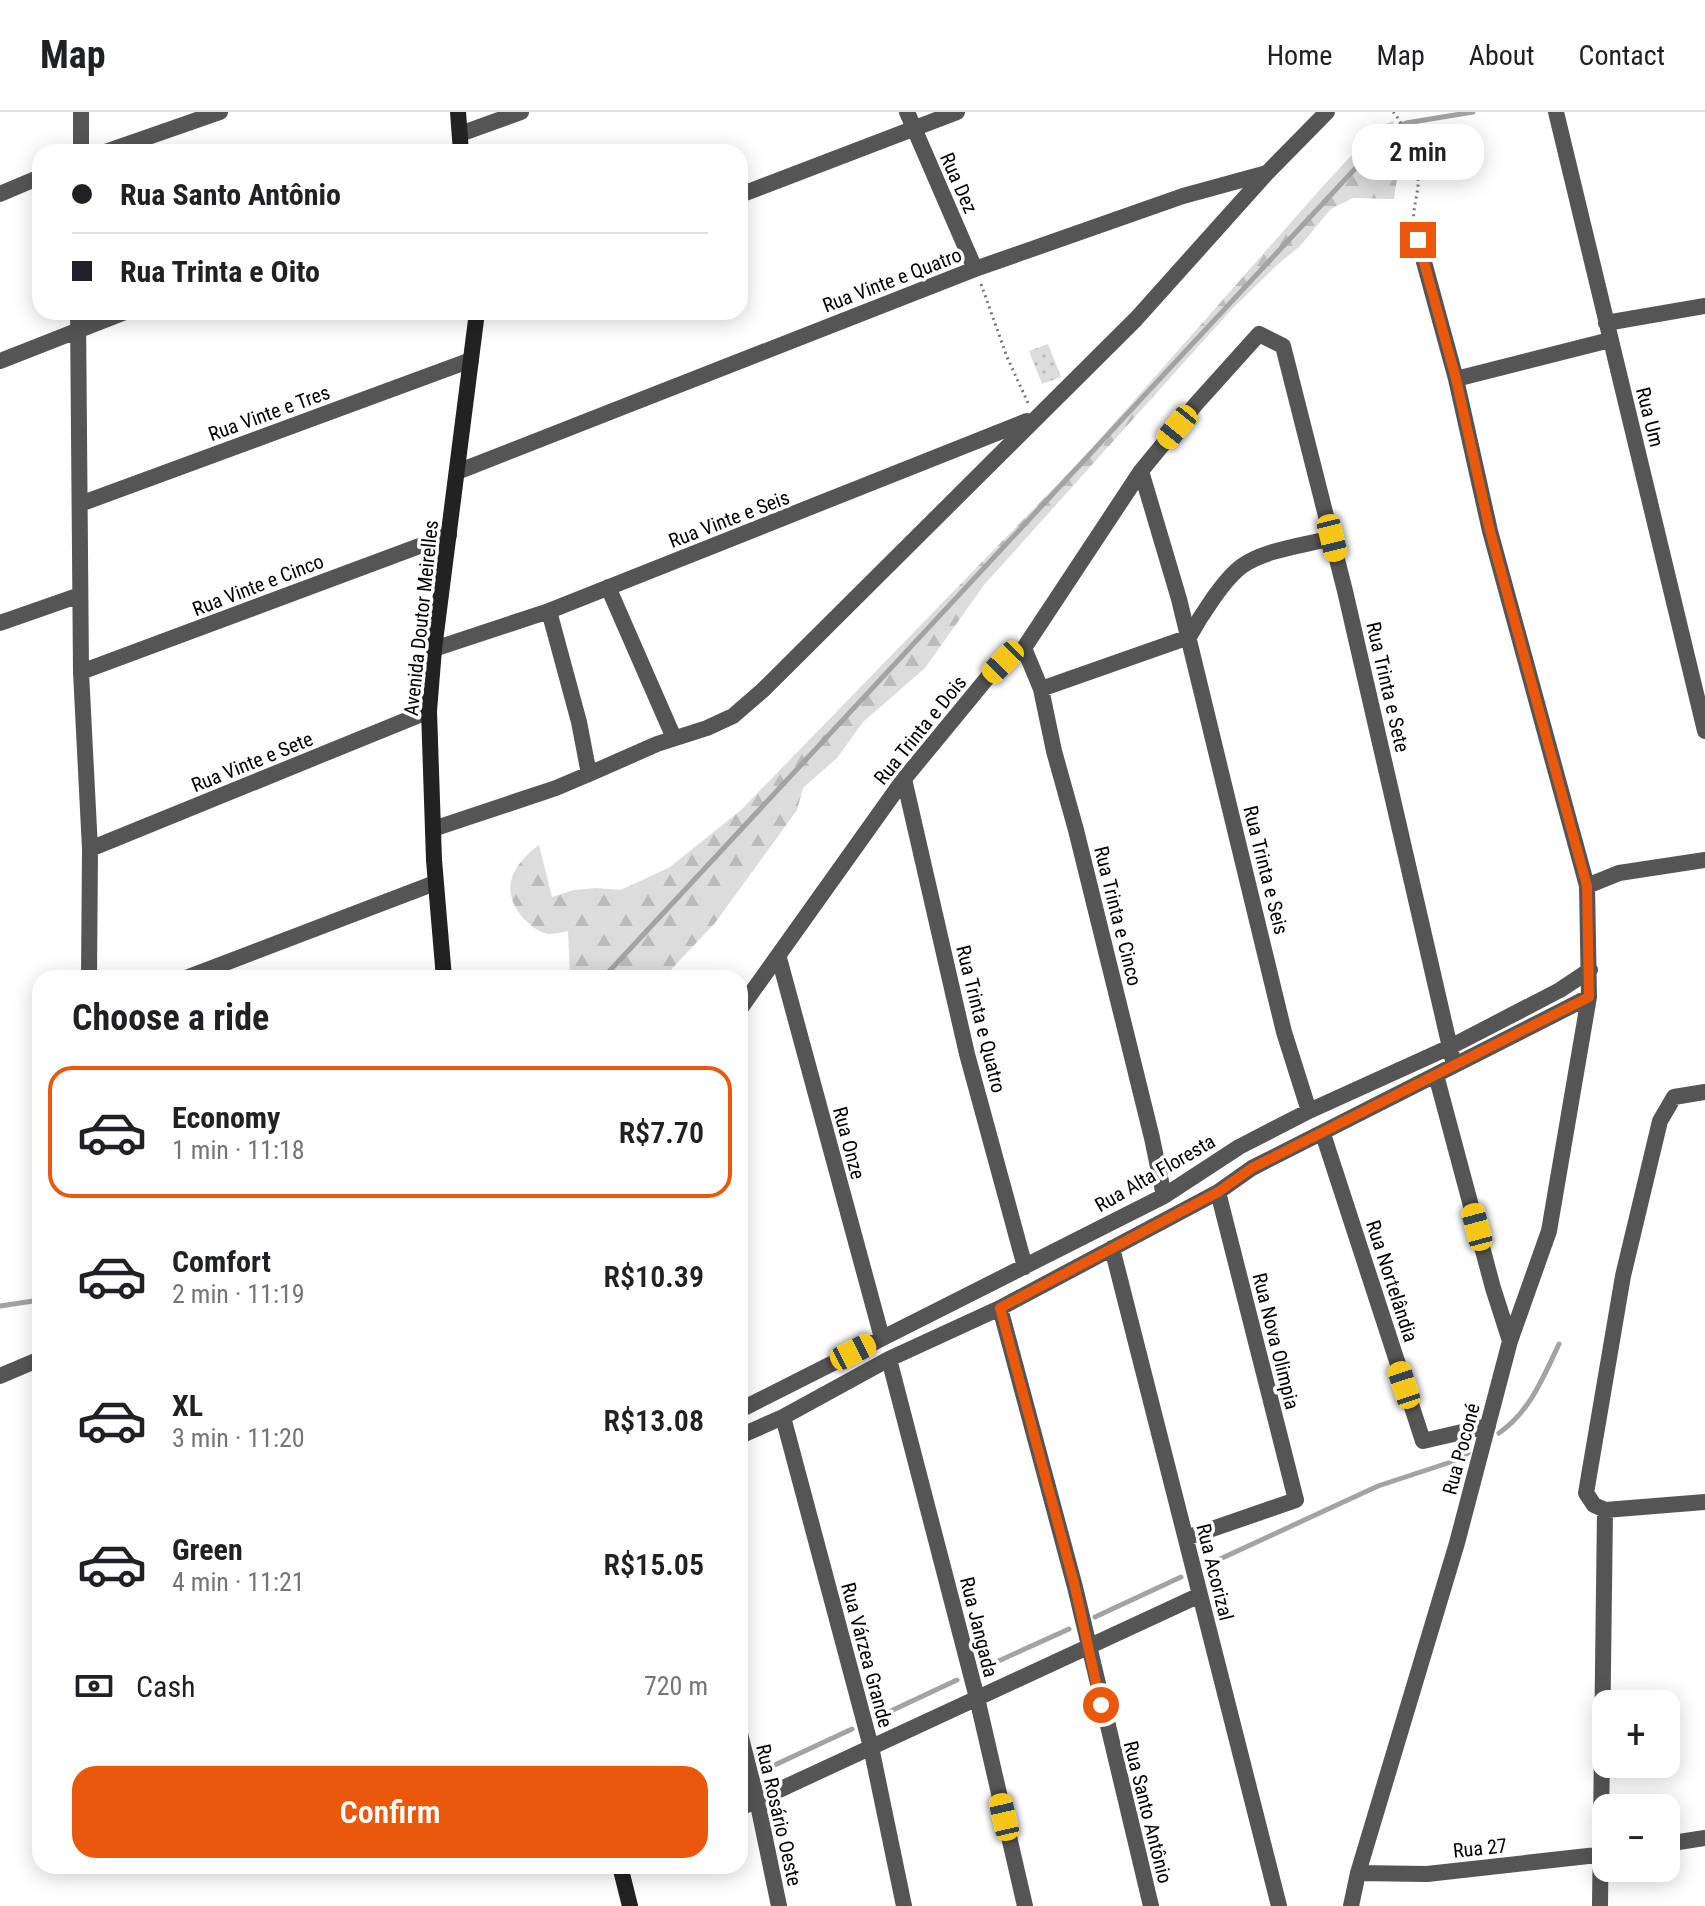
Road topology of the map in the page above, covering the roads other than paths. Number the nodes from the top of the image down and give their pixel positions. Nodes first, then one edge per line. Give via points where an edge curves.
1 (81, 112) edge
2 (220, 112) edge
3 (458, 112) edge
4 (521, 112) edge
5 (907, 112) edge
6 (957, 112) edge
7 (1327, 112) edge
8 (1556, 112) edge
9 (914, 129) junction
10 (460, 134) junction
11 (81, 144) edge
12 (128, 144) edge
13 (461, 144) edge
14 (1267, 173) junction
15 (32, 180) edge
16 (748, 192) edge
17 (0, 194) edge
18 (1418, 240) road end
19 (975, 269) junction
20 (1705, 306) edge
21 (78, 320) edge
22 (476, 320) edge
23 (1606, 323) junction
24 (1259, 334) joint
25 (1610, 340) junction
26 (471, 360) junction
27 (0, 361) edge
28 (1456, 379) junction
29 (1036, 418) junction
30 (1141, 471) junction
31 (457, 472) junction
32 (80, 504) junction
33 (449, 535) junction
34 (1332, 538) junction
35 (608, 587) junction
36 (80, 595) junction
37 (549, 611) junction
38 (0, 623) edge
39 (1189, 637) junction
40 (1024, 648) junction
41 (434, 649) junction
42 (81, 672) junction
43 (1041, 689) junction
44 (429, 711) junction
45 (1705, 731) edge
46 (674, 738) junction
47 (589, 774) junction
48 (904, 779) junction
49 (433, 829) junction
50 (90, 849) junction
51 (1705, 860) edge
52 (435, 883) junction
53 (1587, 886) junction
54 (779, 958) junction
55 (89, 970) edge
56 (207, 970) edge
57 (443, 970) edge
58 (1590, 970) junction
59 (1589, 997) junction
60 (748, 999) edge
61 (1450, 1047) junction
62 (1454, 1065) junction
63 (1436, 1075) junction
64 (1705, 1092) edge
65 (1309, 1111) junction
66 (1323, 1134) junction
67 (1239, 1147) junction
68 (1252, 1168) junction
69 (1218, 1192) junction
70 (1164, 1196) junction
71 (1112, 1248) junction
72 (1025, 1267) junction
73 (1000, 1308) junction
74 (882, 1338) junction
75 (1510, 1341) junction
76 (889, 1359) junction
77 (32, 1362) edge
78 (0, 1376) edge
79 (748, 1406) edge
80 (783, 1417) junction
81 (1488, 1426) junction
82 (748, 1432) edge
83 (1705, 1502) edge
84 (1605, 1510) junction
85 (1186, 1538) junction
86 (1200, 1595) junction
87 (1087, 1647) junction
88 (977, 1698) junction
89 (871, 1747) junction
90 (748, 1765) edge
91 (1603, 1794) edge
92 (757, 1800) junction
93 (748, 1804) edge
94 (1705, 1838) edge
95 (1680, 1842) edge
96 (1592, 1856) edge
97 (1358, 1873) junction
98 (622, 1874) edge
99 (1601, 1882) edge
100 (630, 1906) edge
101 (779, 1906) edge
102 (904, 1906) edge
103 (1025, 1906) edge
104 (1151, 1906) edge
105 (1279, 1906) edge
106 (1351, 1906) edge
107 (1600, 1906) edge

1 - 11 street
2 - 12 street
3 - 10 street
4 - 10 street
5 - 9 street, Rua Dez
6 - 9 street
7 - 14 street
8 - 23 street, Rua Um
9 - 16 street
9 - 19 street, Rua Dez
10 - 13 street
14 - 19 street, Rua Vinte e Quatro via 1183,196
14 - 29 street via 1136,319
15 - 17 street
18 - 28 street, Rua Poconé
19 - 31 street, Rua Vinte e Quatro
20 - 23 street
21 - 27 street
21 - 32 street
22 - 26 street, Avenida Doutor Meirelles
23 - 25 street, Rua Um
24 - 30 street, Rua Trinta e Dois
24 - 34 street, Rua Trinta e Sete via 1283,346
25 - 28 street
25 - 45 street, Rua Um
26 - 31 street, Avenida Doutor Meirelles
26 - 32 street, Rua Vinte e Tres
28 - 53 street, Rua Poconé via 1490,531
29 - 35 street, Rua Vinte e Seis
29 - 46 street via 763,690 733,716
30 - 39 street
30 - 40 street, Rua Trinta e Dois
31 - 33 street, Avenida Doutor Meirelles
32 - 36 street
33 - 41 street, Avenida Doutor Meirelles
33 - 42 street, Rua Vinte e Cinco
34 - 39 street via 1241,566
34 - 61 street, Rua Trinta e Sete
35 - 37 street, Rua Vinte e Seis
35 - 46 street
36 - 38 street
36 - 42 street
37 - 41 street, Rua Vinte e Seis
37 - 47 street
39 - 43 street
39 - 65 street, Rua Trinta e Seis via 1284,1032
40 - 43 street, Rua Trinta e Cinco
40 - 48 street, Rua Trinta e Dois via 988,677
41 - 44 street, Avenida Doutor Meirelles
42 - 50 street
43 - 70 street, Rua Trinta e Cinco
44 - 49 street, Avenida Doutor Meirelles
44 - 50 street, Rua Vinte e Sete
46 - 47 street
47 - 49 street
48 - 54 street, Rua Trinta e Dois
48 - 72 street, Rua Trinta e Quatro via 967,1054
49 - 52 street, Avenida Doutor Meirelles
50 - 55 street
51 - 53 street via 1619,873
52 - 56 street
52 - 57 street, Avenida Doutor Meirelles
53 - 58 street, Rua Poconé
54 - 60 street, Rua Trinta e Dois
54 - 74 street, Rua Onze
58 - 59 street, Rua Poconé
58 - 61 street, Rua Alta Floresta
59 - 62 street
59 - 75 street, Rua Poconé via 1549,1231
61 - 62 street, Rua Trinta e Sete
61 - 65 street, Rua Alta Floresta
62 - 63 street
63 - 66 street
63 - 75 street
64 - 84 street via 1674,1097 1660,1121 1646,1175 1586,1493
65 - 67 street, Rua Alta Floresta
66 - 68 street
66 - 81 street, Rua Nortelândia via 1423,1441
67 - 68 street
67 - 70 street, Rua Alta Floresta
68 - 69 street
69 - 71 street
69 - 85 street, Rua Nova Olimpia via 1296,1500
70 - 72 street, Rua Alta Floresta
71 - 73 street
71 - 85 street, Rua Acorizal
72 - 74 street, Rua Alta Floresta
73 - 76 street
73 - 87 street, Rua Santo Antônio
74 - 79 street, Rua Alta Floresta
75 - 81 street, Rua Poconé
76 - 80 street
76 - 88 street, Rua Jangada
77 - 78 street
80 - 82 street
80 - 89 street, Rua Várzea Grande
81 - 97 street, Rua Poconé
83 - 84 street
84 - 91 street
85 - 86 street, Rua Acorizal
86 - 87 street
86 - 105 street, Rua Acorizal
87 - 88 street
87 - 104 street, Rua Santo Antônio
88 - 89 street
88 - 103 street, Rua Jangada
89 - 92 street
89 - 102 street, Rua Várzea Grande
90 - 92 street, Rua Rosário Oeste
92 - 93 street
92 - 101 street, Rua Rosário Oeste
94 - 95 street
96 - 97 street, Rua 27 via 1427,1874
97 - 106 street, Rua Poconé
98 - 100 street
99 - 107 street

